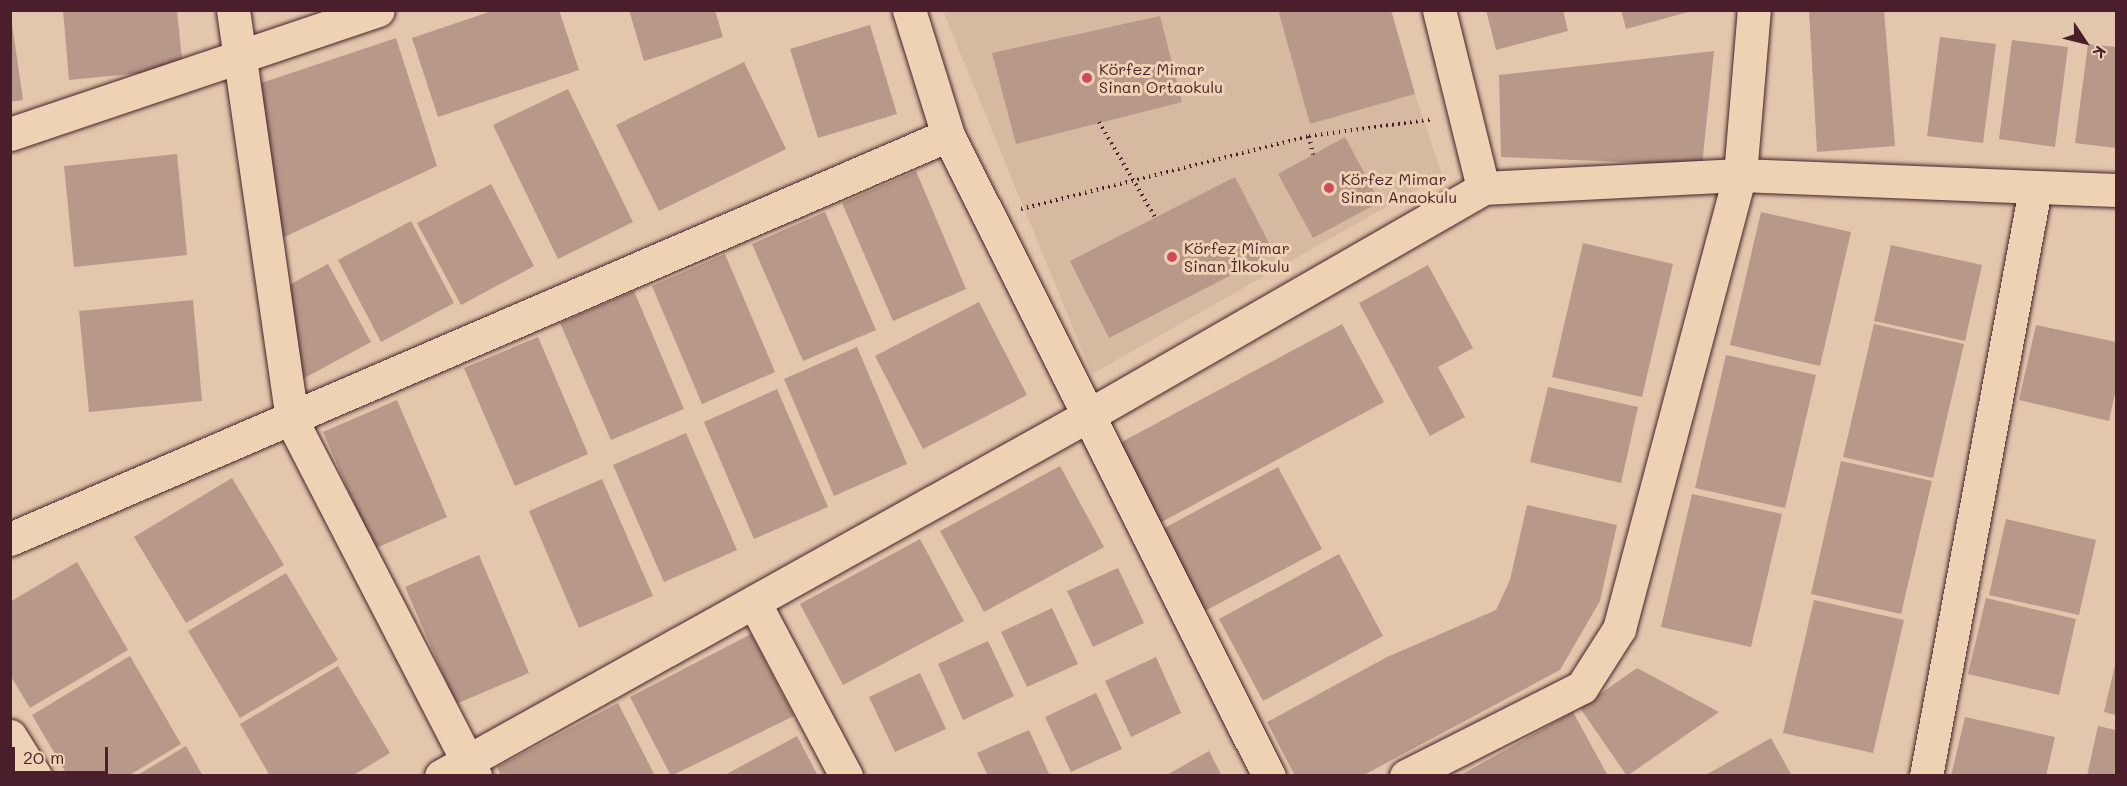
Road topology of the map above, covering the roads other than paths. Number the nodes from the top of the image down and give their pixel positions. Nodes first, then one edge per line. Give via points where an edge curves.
1 (232, 10) edge
2 (378, 10) edge
3 (909, 10) edge
4 (1439, 10) edge
5 (1754, 10) edge
6 (241, 54) junction
7 (10, 134) edge
8 (948, 135) junction
9 (1740, 175) junction
10 (1483, 188) junction
11 (2035, 189) junction
12 (2116, 190) edge
13 (1089, 416) junction
14 (292, 421) junction
15 (10, 539) edge
16 (754, 602) junction
17 (10, 736) edge
18 (461, 771) edge
19 (34, 776) edge
20 (846, 776) edge
21 (1269, 776) edge
22 (1406, 776) edge
23 (1926, 776) edge

1 - 6 street
2 - 6 street
3 - 8 street
4 - 10 street
5 - 9 street
6 - 7 street
6 - 14 street
8 - 13 street
8 - 14 street
9 - 10 street
9 - 11 street
9 - 22 street via 1619,629 1582,687
10 - 13 street
11 - 12 street
11 - 23 street
13 - 16 street
13 - 21 street
14 - 15 street
14 - 18 street
16 - 18 street
16 - 20 street
17 - 19 street

